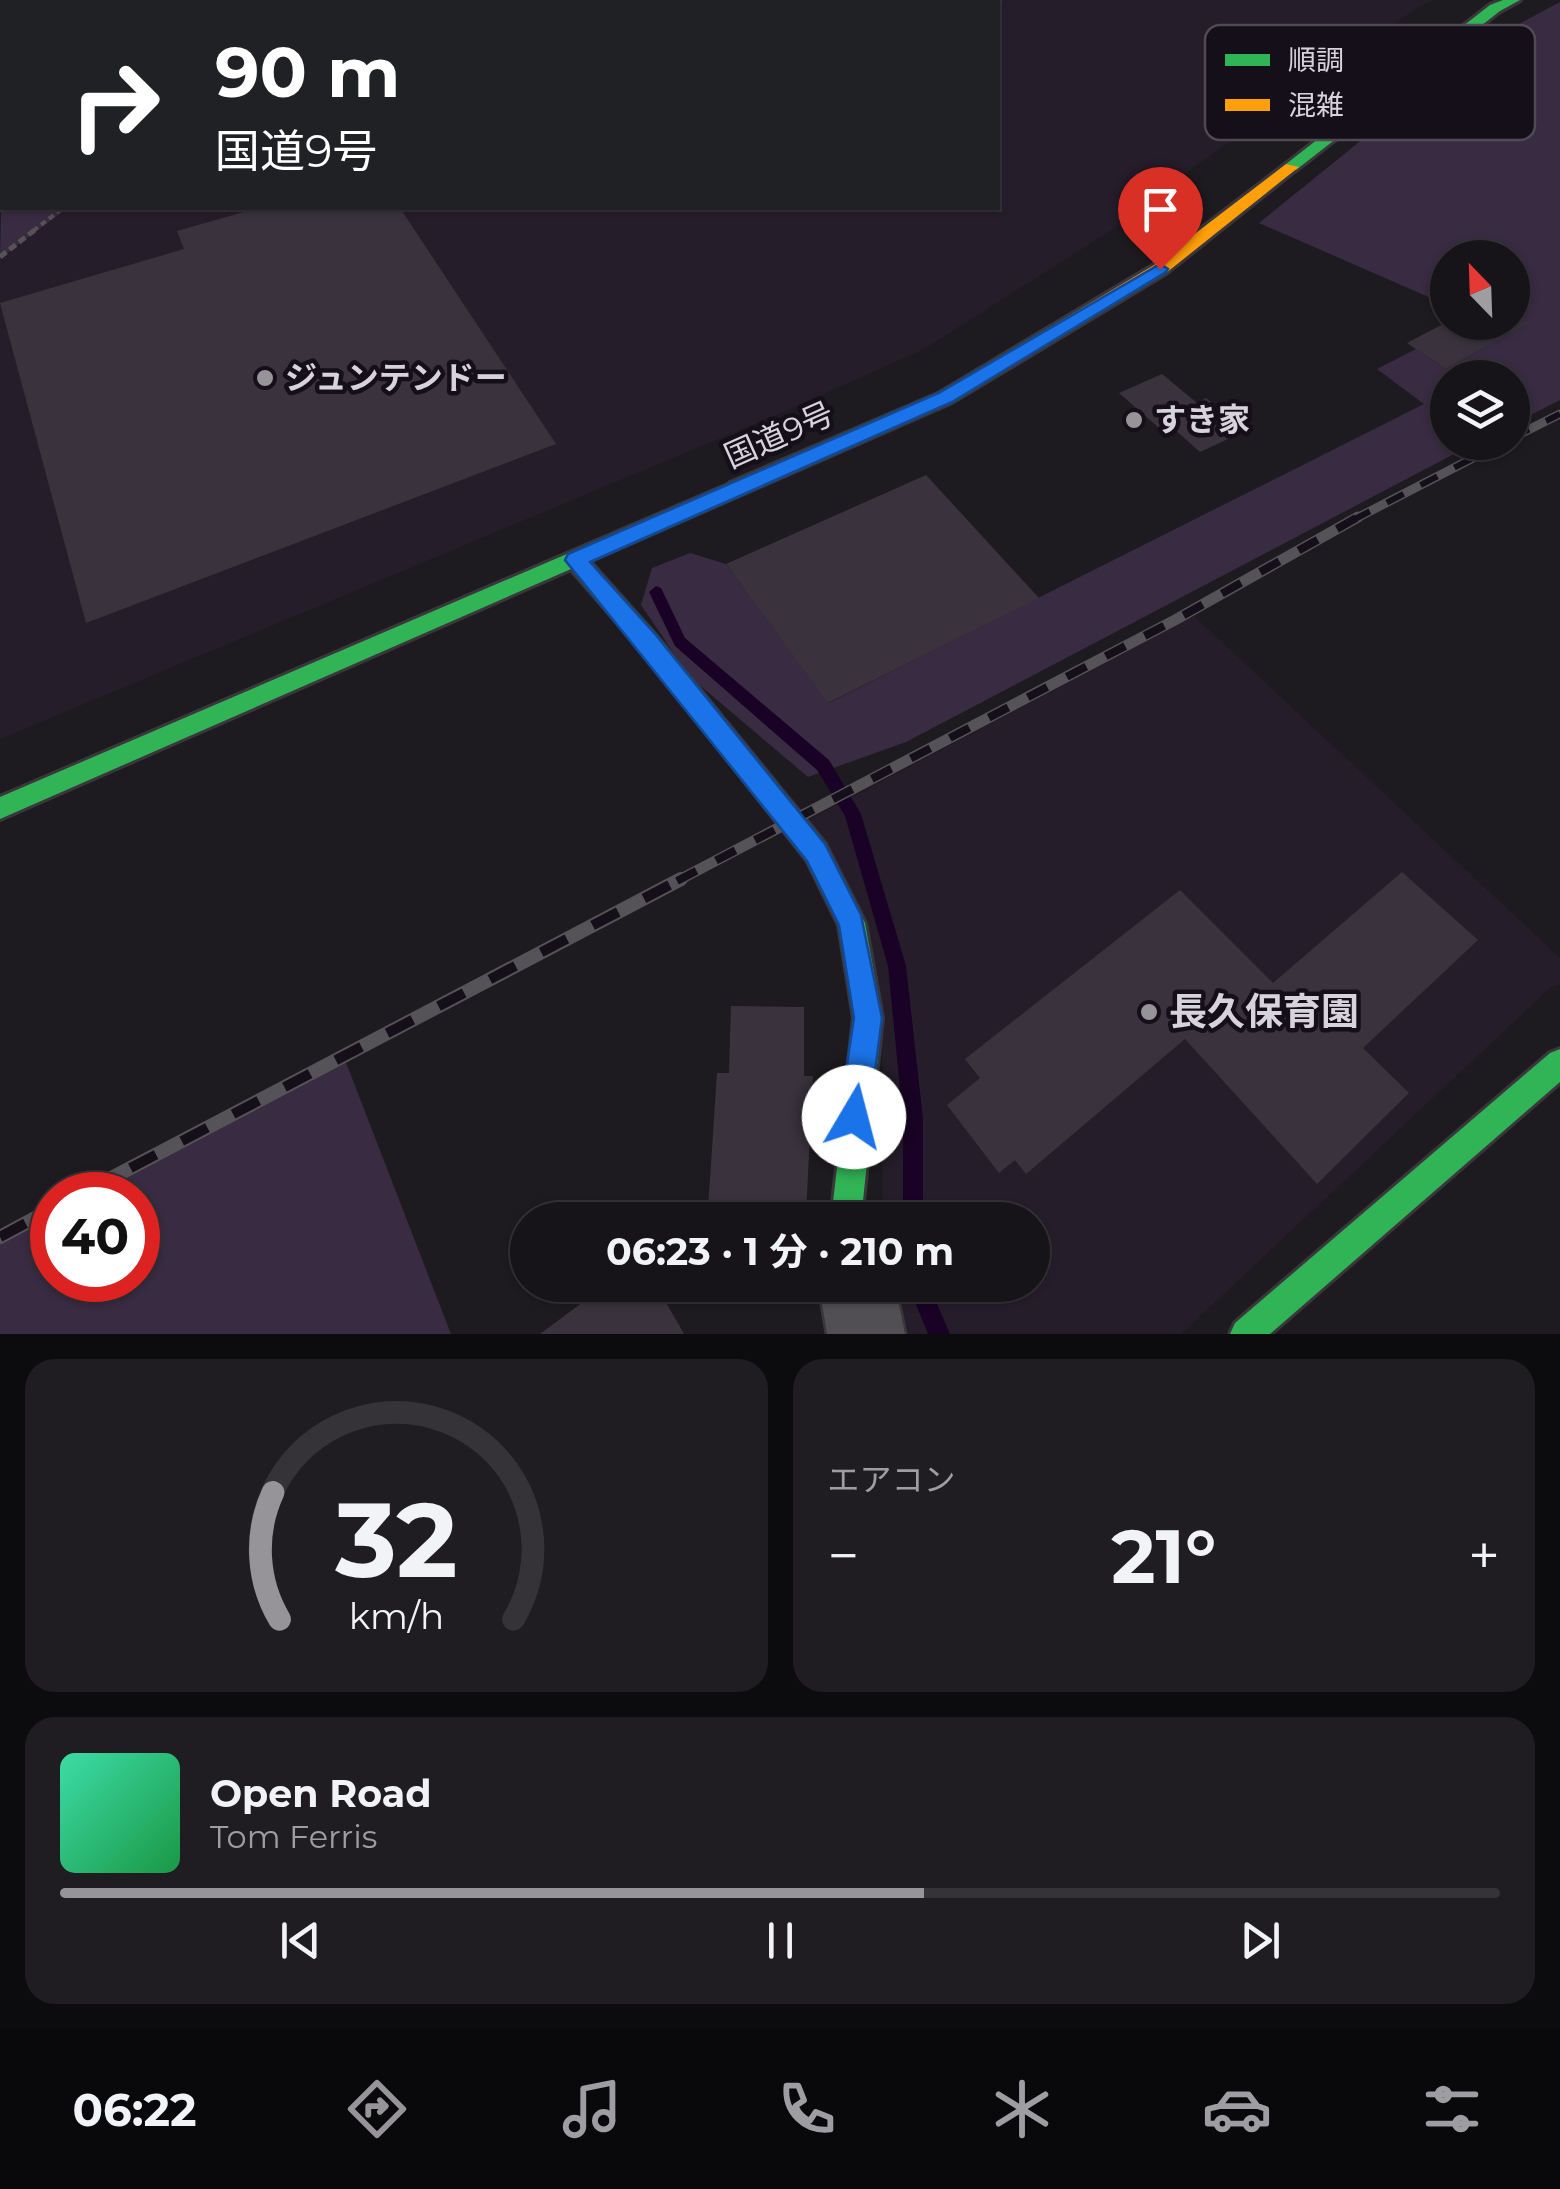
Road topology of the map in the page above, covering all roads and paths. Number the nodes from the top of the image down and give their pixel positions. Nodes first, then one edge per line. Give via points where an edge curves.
1 (1514, 0) edge
2 (1474, 25) edge
3 (1326, 140) edge
4 (60, 210) edge
5 (0, 257) edge
6 (575, 560) junction
7 (0, 808) edge
8 (1560, 1063) edge
9 (847, 1202) edge
10 (861, 1302) edge
11 (866, 1334) edge
12 (1246, 1334) edge

1 - 2 main road, 国道9号
3 - 6 main road, 国道9号 via 1160,269 962,388
4 - 5 path
6 - 7 main road, 国道9号
6 - 9 main road via 816,852 852,924 868,1018
8 - 12 main road
10 - 11 street

